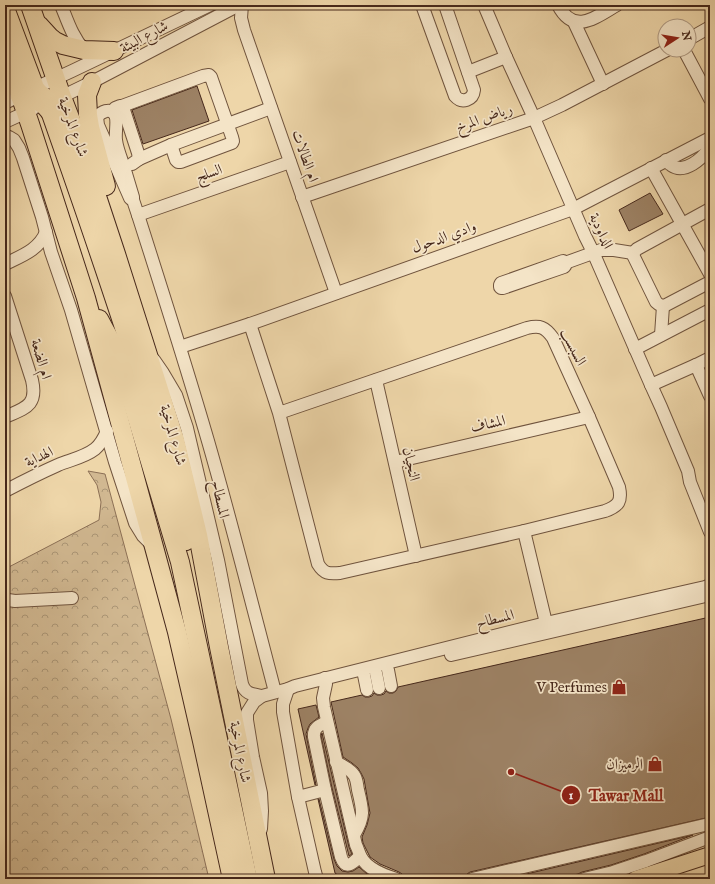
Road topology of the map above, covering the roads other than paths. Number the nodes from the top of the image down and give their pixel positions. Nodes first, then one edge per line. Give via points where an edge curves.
1 (18, 5) edge
2 (61, 5) edge
3 (210, 5) edge
4 (240, 5) edge
5 (422, 5) edge
6 (445, 5) edge
7 (484, 5) edge
8 (558, 5) edge
9 (617, 5) edge
10 (5, 8) edge
11 (33, 13) edge
12 (217, 17) junction
13 (574, 22) junction
14 (710, 27) edge
15 (244, 30) junction
16 (697, 34) edge
17 (84, 50) junction
18 (114, 51) junction
19 (5, 52) edge
20 (657, 55) edge
21 (506, 57) junction
22 (688, 58) edge
23 (468, 72) junction
24 (56, 78) junction
25 (92, 82) junction
26 (603, 84) junction
27 (20, 95) edge
28 (62, 96) junction
29 (710, 98) edge
30 (44, 104) junction
31 (122, 106) junction
32 (271, 108) junction
33 (108, 111) junction
34 (26, 112) junction
35 (534, 118) junction
36 (5, 122) edge
37 (228, 124) junction
38 (5, 135) edge
39 (710, 141) edge
40 (171, 145) junction
41 (138, 159) junction
42 (290, 162) junction
43 (124, 168) junction
44 (651, 168) junction
45 (302, 197) junction
46 (133, 200) junction
47 (573, 209) junction
48 (710, 209) edge
49 (138, 215) junction
50 (683, 224) junction
51 (46, 232) junction
52 (114, 246) junction
53 (30, 251) junction
54 (51, 252) junction
55 (593, 252) junction
56 (634, 253) junction
57 (706, 257) edge
58 (5, 264) edge
59 (534, 274) dead end
60 (710, 274) edge
61 (710, 282) edge
62 (336, 293) junction
63 (5, 296) edge
64 (86, 298) junction
65 (663, 306) junction
66 (710, 310) edge
67 (250, 324) junction
68 (661, 335) junction
69 (180, 347) junction
70 (635, 349) junction
71 (148, 352) junction
72 (710, 358) edge
73 (696, 365) junction
74 (376, 380) junction
75 (651, 386) junction
76 (710, 396) edge
77 (279, 413) junction
78 (5, 417) edge
79 (589, 418) junction
80 (107, 431) junction
81 (87, 454) junction
82 (115, 462) junction
83 (394, 462) junction
84 (688, 471) junction
85 (5, 491) edge
86 (710, 510) edge
87 (524, 531) junction
88 (710, 532) edge
89 (154, 547) junction
90 (416, 556) junction
91 (710, 585) edge
92 (209, 590) junction
93 (710, 595) edge
94 (5, 598) edge
95 (72, 598) dead end
96 (546, 623) junction
97 (388, 670) junction
98 (370, 674) junction
99 (325, 681) junction
100 (391, 686) dead end
101 (288, 689) junction
102 (373, 689) dead end
103 (275, 692) junction
104 (262, 696) junction
105 (327, 722) junction
106 (324, 787) junction
107 (297, 793) junction
108 (709, 824) dead end
109 (710, 837) edge
110 (640, 840) junction
111 (258, 842) junction
112 (710, 843) edge
113 (360, 856) junction
114 (703, 858) edge
115 (646, 861) junction
116 (230, 875) edge
117 (248, 879) edge
118 (266, 879) edge
119 (273, 879) edge
120 (318, 879) edge
121 (396, 879) edge
122 (472, 879) edge
123 (584, 879) edge
124 (636, 879) edge

1 - 11 highway via 28,27 32,27
2 - 17 street via 76,41
3 - 18 street, شارع البيئة
4 - 12 street, شارع البيئة
4 - 15 street, ام الطالات
5 - 23 street via 457,99 465,101 474,94
6 - 23 street
7 - 21 street, الداودية
8 - 13 street
9 - 13 street via 590,20
10 - 27 highway
11 - 17 highway via 55,41
11 - 24 highway, شارع المرخية
12 - 15 street via 231,20
12 - 25 street, شارع البيئة
13 - 26 street
14 - 16 street
15 - 32 street, ام الطالات
17 - 18 highway
18 - 24 street, شارع البيئة
19 - 27 highway
20 - 26 street, رياض المرخ
21 - 23 street
21 - 35 street, الداودية
22 - 29 street
24 - 27 street, شارع البيئة
24 - 28 highway, شارع المرخية
25 - 28 street, شارع البيئة
25 - 52 highway via 87,95 88,115 119,234
26 - 35 street, رياض المرخ
27 - 28 highway via 39,93 51,99
27 - 30 highway
27 - 34 highway
28 - 30 street, شارع البيئة
28 - 52 highway, شارع المرخية
30 - 34 street, شارع البيئة
30 - 92 highway via 54,121 131,351 160,445 195,578 198,584
31 - 33 street
31 - 37 street via 209,75
31 - 41 street
32 - 37 street
32 - 42 street, ام الطالات
33 - 43 street, شارع المرخية via 117,119 116,142
33 - 46 street, شارع المرخية via 97,117 98,125
34 - 36 street, شارع البيئة
34 - 64 highway
35 - 45 street, رياض المرخ
35 - 47 street, الداودية
37 - 40 street
37 - 40 street via 233,138 230,144 181,162 176,160
38 - 51 street via 14,140 19,148
39 - 44 street, وادي الدحول
40 - 41 street
41 - 43 street
42 - 45 street, ام الطالات
42 - 49 street, السلج
43 - 46 street, شارع المرخية
44 - 47 street, وادي الدحول
44 - 50 street
45 - 62 street, ام الطالات
46 - 49 street, شارع المرخية
47 - 55 street, الداودية
47 - 62 street, وادي الدحول
48 - 50 street
49 - 69 street, شارع المرخية
50 - 56 street
50 - 57 street
51 - 53 street via 40,243
51 - 54 street
52 - 71 highway, شارع المرخية
53 - 54 street
53 - 58 street
54 - 80 street
55 - 56 street via 607,250
55 - 59 street
55 - 70 street, الداودية
56 - 65 street via 634,258 656,302
57 - 60 street
61 - 65 street
62 - 67 street, وادي الدحول
63 - 78 street, ام الضعة via 34,388 31,402
64 - 89 highway
64 - 117 highway via 120,362 180,562
65 - 68 street
66 - 68 street
67 - 69 street, وادي الدحول
67 - 77 street, السبسب
68 - 70 street
69 - 103 street, شارع المرخية via 240,554
70 - 75 street, الداودية
71 - 92 highway, شارع المرخية via 176,440
71 - 104 street, المسطاح via 176,395 187,428 218,560 242,684 246,691
72 - 73 street
73 - 75 street
73 - 76 street
74 - 77 street, السبسب
74 - 79 street, السبسب via 535,326 548,331 553,338
74 - 83 street, النجيان
75 - 84 street, الداودية
77 - 90 street, السبسب via 318,564 322,570 327,573 340,573
79 - 83 street, المشاف
79 - 87 street, السبسب via 619,487 620,500 617,505 606,511
80 - 81 street, الهداية via 100,445
80 - 82 street
81 - 82 street via 101,455
81 - 85 street, الهداية
82 - 89 street via 135,523
83 - 90 street, النجيان
84 - 86 street, الداودية via 697,482
84 - 88 street, الداودية
87 - 90 street, السبسب
87 - 96 street
89 - 116 highway via 202,741
91 - 96 street, المسطاح
92 - 111 highway, شارع المرخية
93 - 97 street, المسطاح
94 - 95 street via 15,601
96 - 99 street, المسطاح
97 - 98 street, المسطاح
97 - 100 street
98 - 99 street, المسطاح
98 - 102 street
99 - 101 street, المسطاح via 296,690
99 - 105 street via 323,698
101 - 103 street, المسطاح
101 - 107 street via 283,712
103 - 104 street, المسطاح
104 - 111 street, المسطاح via 251,705 247,713 261,794 261,828
105 - 106 street via 318,726 314,733
105 - 113 street
106 - 107 street
106 - 113 street via 343,862 353,864
107 - 120 street
108 - 110 street
109 - 115 street
110 - 115 street
110 - 122 street
111 - 118 highway, شارع المرخية
111 - 119 highway
112 - 114 main road via 703,850
113 - 121 street via 370,867
114 - 124 main road
115 - 123 street

